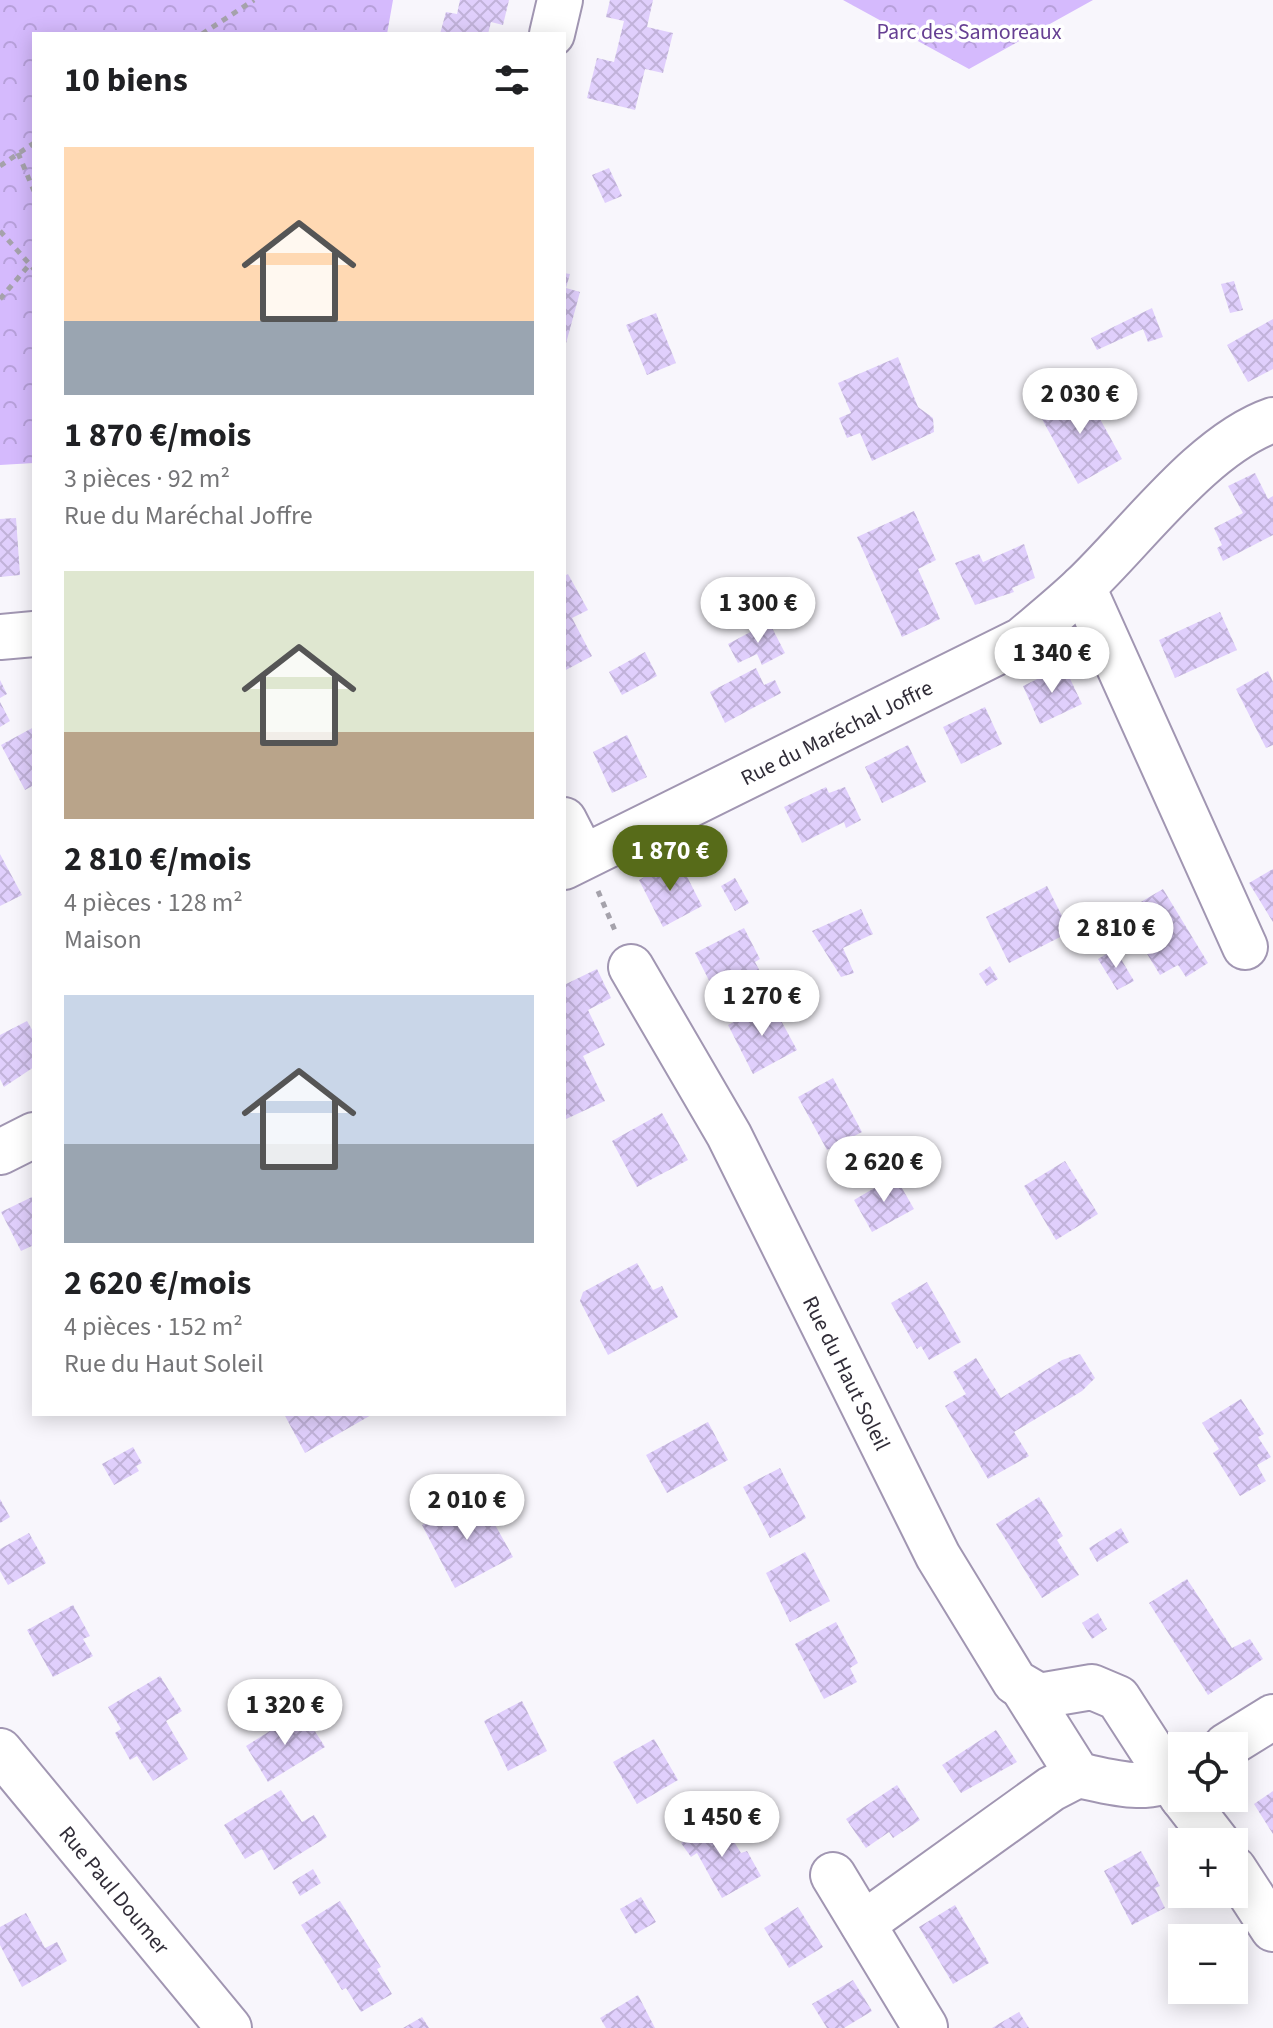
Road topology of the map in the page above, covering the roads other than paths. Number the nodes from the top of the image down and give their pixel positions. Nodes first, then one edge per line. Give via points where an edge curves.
1 (560, 0) edge
2 (552, 32) edge
3 (1273, 420) edge
4 (1083, 587) junction
5 (32, 634) edge
6 (0, 637) edge
7 (570, 848) edge
8 (1245, 947) dead end
9 (631, 967) road end
10 (32, 1136) edge
11 (0, 1152) edge
12 (1025, 1691) junction
13 (1273, 1717) edge
14 (1248, 1732) edge
15 (0, 1751) edge
16 (1168, 1771) edge
17 (1078, 1775) junction
18 (1168, 1787) edge
19 (833, 1875) dead end
20 (1248, 1891) edge
21 (863, 1924) junction
22 (1273, 1929) edge
23 (223, 2026) edge
24 (925, 2027) edge

1 - 2 street
3 - 4 street, Rue du Maréchal Joffre via 1247,429 1169,497
4 - 7 street, Rue du Maréchal Joffre via 1022,640
4 - 8 street
5 - 6 street
9 - 12 street, Rue du Haut Soleil via 736,1149 938,1556
10 - 11 street
12 - 16 street via 1039,1696 1092,1687 1118,1698
12 - 17 street
13 - 14 street
15 - 23 street, Rue Paul Doumer
17 - 18 street
17 - 21 street
19 - 21 street
20 - 22 street
21 - 24 street

